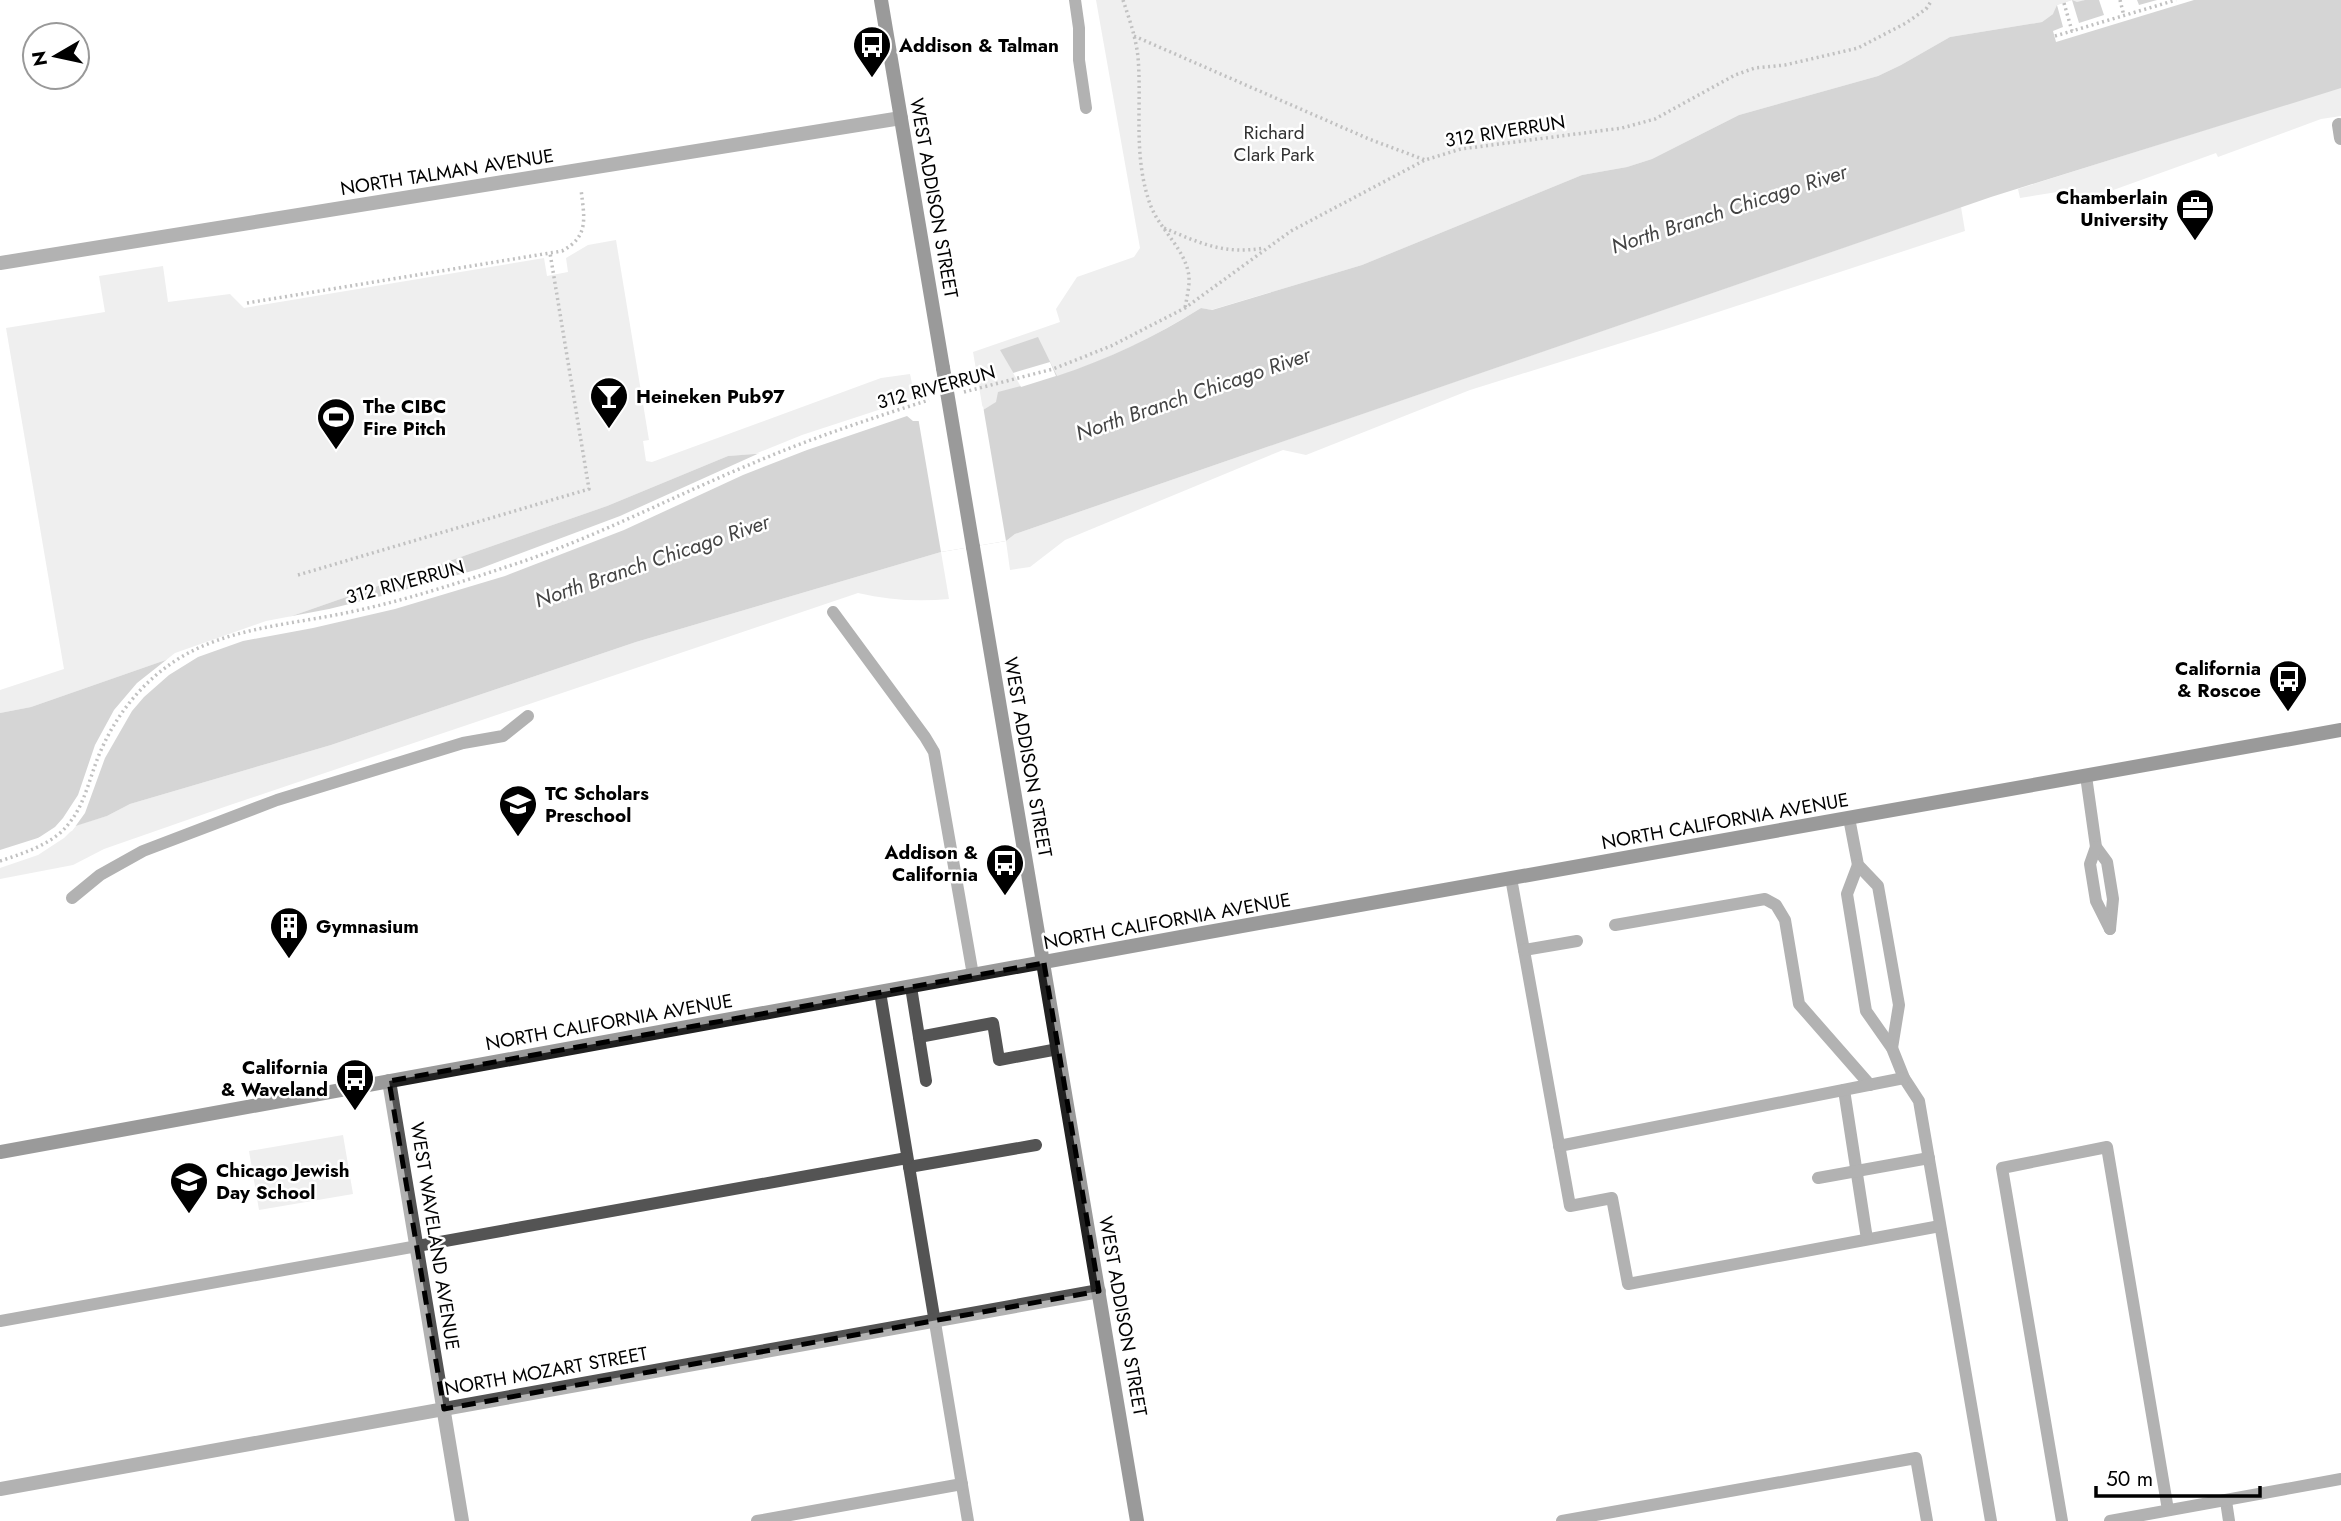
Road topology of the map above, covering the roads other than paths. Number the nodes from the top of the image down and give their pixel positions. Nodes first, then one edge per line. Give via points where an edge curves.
1 (881, 0) edge
2 (1075, 0) edge
3 (1086, 108) dead end
4 (901, 118) junction
5 (0, 263) edge
6 (834, 612) dead end
7 (528, 716) dead end
8 (2341, 730) edge
9 (2086, 776) junction
10 (1849, 818) junction
11 (2096, 847) junction
12 (1858, 865) junction
13 (1511, 878) junction
14 (72, 898) dead end
15 (1615, 925) dead end
16 (1577, 941) dead end
17 (1524, 950) junction
18 (1044, 962) junction
19 (973, 975) junction
20 (911, 987) junction
21 (880, 992) junction
22 (919, 1037) junction
23 (1058, 1048) junction
24 (1892, 1048) junction
25 (1904, 1078) junction
26 (389, 1081) junction
27 (926, 1081) dead end
28 (1870, 1085) junction
29 (1844, 1090) junction
30 (1036, 1145) dead end
31 (1559, 1146) junction
32 (0, 1152) edge
33 (1929, 1158) junction
34 (908, 1162) junction
35 (1857, 1171) junction
36 (1818, 1178) dead end
37 (1940, 1226) junction
38 (1867, 1239) junction
39 (416, 1246) junction
40 (1099, 1291) junction
41 (934, 1320) junction
42 (0, 1321) edge
43 (444, 1409) junction
44 (2341, 1479) edge
45 (962, 1484) junction
46 (0, 1489) edge
47 (2226, 1501) junction
48 (2168, 1510) junction
49 (462, 1521) edge
50 (757, 1521) edge
51 (968, 1521) edge
52 (1137, 1521) edge
53 (1562, 1521) edge
54 (1927, 1521) edge
55 (1991, 1521) edge
56 (2062, 1521) edge
57 (2110, 1521) edge
58 (2229, 1521) edge

1 - 4 street, WEST ADDISON STREET
2 - 3 lane
4 - 5 street, NORTH TALMAN AVENUE
4 - 18 street, WEST ADDISON STREET, bridge
6 - 19 lane via 934,752
7 - 14 lane via 503,736 463,743 277,800 144,852 100,875
8 - 9 street, NORTH CALIFORNIA AVENUE
9 - 10 street, NORTH CALIFORNIA AVENUE
9 - 11 lane
10 - 12 lane
10 - 13 street, NORTH CALIFORNIA AVENUE
11 - 11 lane via 2090,864 2096,901 2110,929 2112,899 2106,862
12 - 24 lane via 1878,886 1899,1005
12 - 24 lane via 1847,894 1866,1011
13 - 17 lane
13 - 18 street, NORTH CALIFORNIA AVENUE
15 - 28 lane via 1765,899 1776,905 1785,920 1798,1004
16 - 17 lane
17 - 31 lane
18 - 19 street, NORTH CALIFORNIA AVENUE
18 - 23 street, WEST ADDISON STREET
19 - 20 street, NORTH CALIFORNIA AVENUE
20 - 21 street, NORTH CALIFORNIA AVENUE
20 - 22 lane
21 - 26 street, NORTH CALIFORNIA AVENUE
21 - 34 lane
22 - 23 lane via 993,1023 999,1060
22 - 27 lane
23 - 40 street, WEST ADDISON STREET
24 - 25 lane
25 - 28 lane
25 - 33 lane via 1919,1101
26 - 32 street, NORTH CALIFORNIA AVENUE
26 - 39 street, WEST WAVELAND AVENUE
28 - 29 lane
29 - 31 lane
29 - 35 lane
30 - 34 lane
31 - 38 lane via 1570,1206 1612,1198 1628,1284
33 - 35 lane
33 - 37 lane
34 - 39 lane
34 - 41 lane
35 - 36 lane
35 - 38 lane
37 - 38 lane
37 - 55 lane
39 - 42 lane
39 - 43 street, WEST WAVELAND AVENUE
40 - 41 street, NORTH MOZART STREET
40 - 52 street, WEST ADDISON STREET
41 - 43 street, NORTH MOZART STREET
41 - 45 lane
43 - 46 street, NORTH MOZART STREET
43 - 49 street, WEST WAVELAND AVENUE
44 - 47 lane
45 - 50 lane
45 - 51 lane
47 - 48 lane
47 - 58 lane
48 - 56 lane via 2107,1147 2002,1168
48 - 57 lane
53 - 54 lane via 1916,1458

